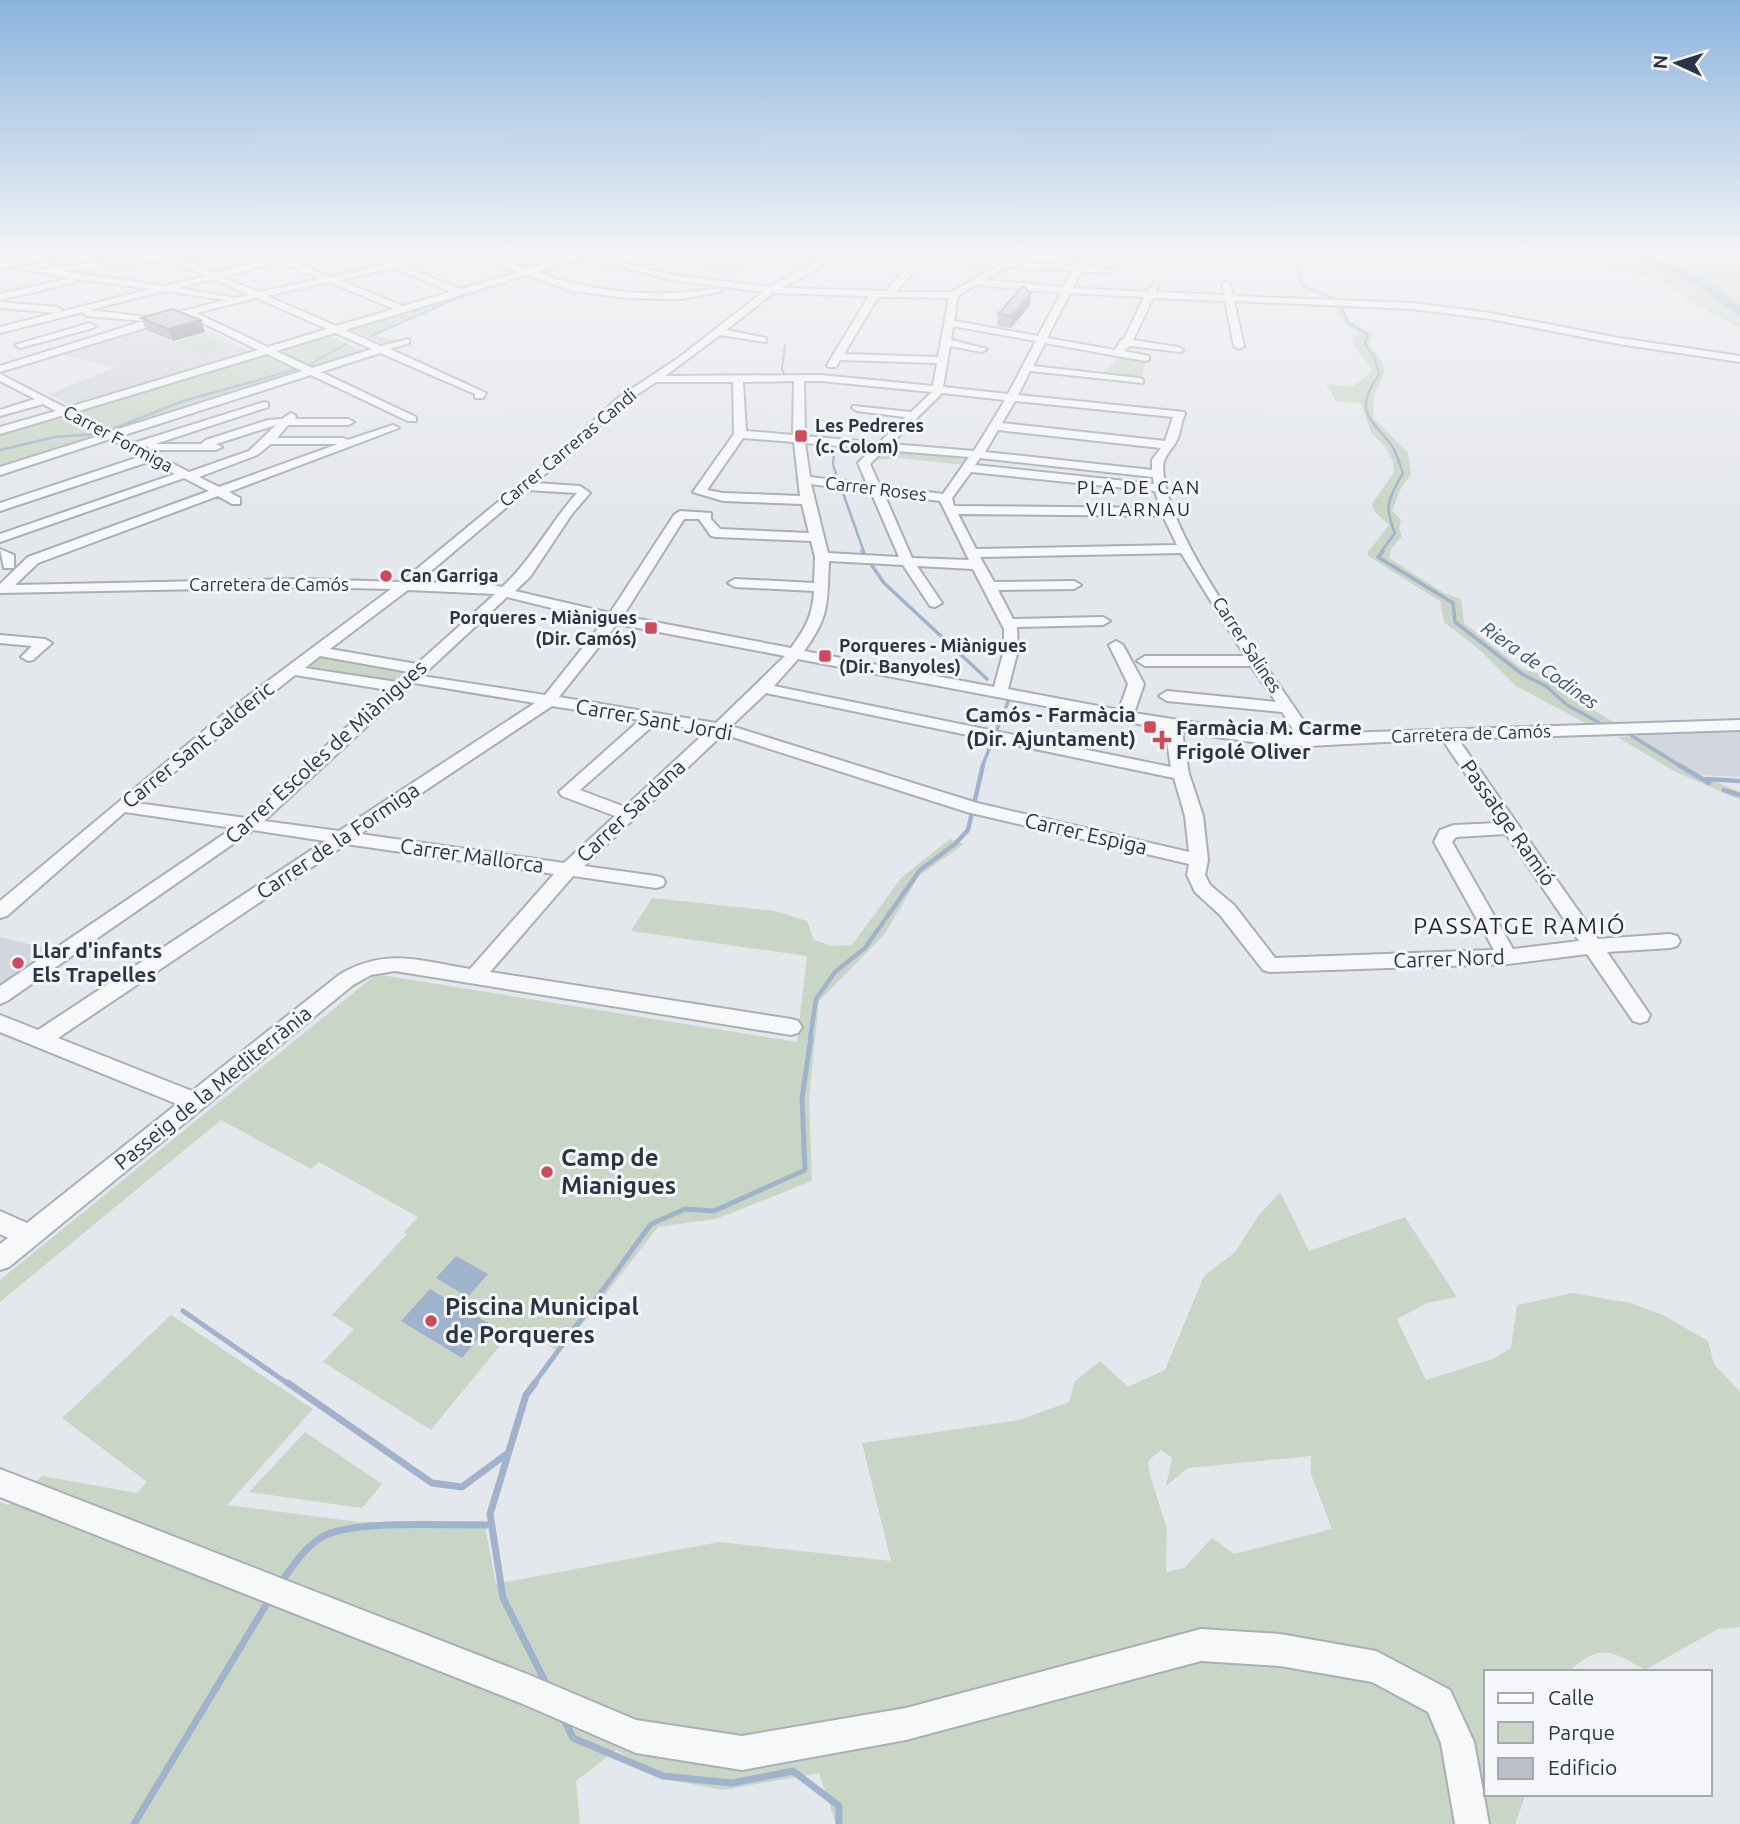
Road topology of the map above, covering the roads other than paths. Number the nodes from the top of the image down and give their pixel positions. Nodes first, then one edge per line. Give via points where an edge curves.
1 (52, 335) edge
2 (108, 335) edge
3 (236, 335) edge
4 (315, 335) edge
5 (343, 335) edge
6 (716, 335) edge
7 (737, 335) edge
8 (851, 335) edge
9 (947, 335) edge
10 (1043, 335) joint
11 (1045, 335) edge
12 (1130, 335) edge
13 (1236, 335) edge
14 (1587, 335) edge
15 (1100, 338) dead end
16 (764, 340) dead end
17 (1114, 340) dead end
18 (406, 341) dead end
19 (945, 342) junction
20 (1127, 342) junction
21 (1238, 346) dead end
22 (982, 349) dead end
23 (267, 350) junction
24 (1178, 350) dead end
25 (377, 351) junction
26 (48, 352) junction
27 (1117, 353) junction
28 (838, 357) junction
29 (1146, 358) dead end
30 (1740, 359) edge
31 (942, 360) junction
32 (1026, 368) junction
33 (0, 369) edge
34 (311, 372) junction
35 (1096, 376) junction
36 (0, 377) edge
37 (821, 378) junction
38 (653, 379) junction
39 (738, 379) junction
40 (799, 379) junction
41 (1139, 381) dead end
42 (938, 389) junction
43 (1012, 396) junction
44 (44, 400) junction
45 (264, 405) dead end
46 (857, 408) dead end
47 (296, 411) dead end
48 (66, 412) junction
49 (0, 413) edge
50 (913, 415) junction
51 (412, 419) dead end
52 (286, 422) junction
53 (348, 422) dead end
54 (994, 426) junction
55 (393, 428) dead end
56 (0, 431) edge
57 (740, 434) junction
58 (111, 435) junction
59 (799, 439) junction
60 (358, 441) junction
61 (266, 444) junction
62 (1169, 444) junction
63 (134, 447) junction
64 (204, 447) junction
65 (879, 448) junction
66 (977, 455) junction
67 (151, 457) junction
68 (968, 468) junction
69 (0, 471) edge
70 (1157, 474) junction
71 (187, 475) junction
72 (806, 480) junction
73 (524, 486) junction
74 (1159, 488) junction
75 (874, 489) junction
76 (219, 492) junction
77 (723, 497) junction
78 (807, 500) junction
79 (236, 501) dead end
80 (948, 504) junction
81 (0, 507) edge
82 (1168, 512) junction
83 (707, 516) junction
84 (817, 537) junction
85 (0, 538) edge
86 (1186, 549) junction
87 (0, 553) edge
88 (822, 557) junction
89 (977, 559) junction
90 (907, 561) junction
91 (29, 564) junction
92 (5, 569) edge
93 (736, 583) dead end
94 (402, 585) junction
95 (1074, 585) dead end
96 (990, 586) junction
97 (820, 587) junction
98 (2, 589) edge
99 (506, 592) junction
100 (935, 603) dead end
101 (614, 618) junction
102 (1103, 621) dead end
103 (1009, 623) junction
104 (0, 639) edge
105 (1116, 645) dead end
106 (317, 651) junction
107 (797, 653) junction
108 (28, 657) dead end
109 (1145, 661) dead end
110 (1256, 661) junction
111 (292, 670) junction
112 (409, 678) junction
113 (763, 688) junction
114 (1000, 692) junction
115 (1167, 696) dead end
116 (548, 701) junction
117 (1287, 708) junction
118 (1125, 715) junction
119 (652, 718) junction
120 (1173, 725) junction
121 (1740, 725) edge
122 (720, 728) junction
123 (995, 735) joint
124 (1447, 735) junction
125 (1308, 741) junction
126 (1181, 774) junction
127 (121, 806) junction
128 (973, 808) joint
129 (627, 814) junction
130 (249, 825) junction
131 (1512, 828) junction
132 (345, 838) junction
133 (1199, 860) junction
134 (568, 870) junction
135 (656, 882) dead end
136 (0, 911) edge
137 (1670, 941) dead end
138 (1594, 946) junction
139 (1508, 957) junction
140 (474, 977) junction
141 (0, 996) edge
142 (1640, 1015) dead end
143 (0, 1023) edge
144 (791, 1027) dead end
145 (40, 1039) junction
146 (196, 1101) junction
147 (0, 1222) edge
148 (29, 1236) junction
149 (0, 1259) edge
150 (0, 1483) edge
151 (1472, 1824) edge

1 - 26 street via 15,344
2 - 26 street
3 - 23 street
4 - 23 street
5 - 25 street
6 - 38 street, Carrer Carreras Candi
7 - 16 street
8 - 28 street
9 - 19 street
10 - 27 street
10 - 32 street
11 - 15 street
12 - 20 street
13 - 21 street
14 - 30 street
17 - 20 street
18 - 25 street
19 - 22 street
19 - 31 street
20 - 24 street
20 - 27 street
23 - 34 street
23 - 48 street
25 - 25 street via 473,397 481,393
25 - 34 street
26 - 33 street
27 - 29 street
27 - 35 street
28 - 31 street
28 - 37 street
31 - 42 street
32 - 35 street
32 - 43 street
34 - 51 street
34 - 58 street
35 - 41 street
36 - 44 street, Carrer Formiga
37 - 40 street
37 - 42 street
38 - 39 street
38 - 73 street, Carrer Carreras Candi via 622,400
39 - 40 street
39 - 57 street
40 - 59 street, Carrer Sardana
42 - 43 street
42 - 50 street
43 - 54 street
43 - 62 street via 1180,414
44 - 48 street, Carrer Formiga
44 - 49 street
45 - 63 street
46 - 50 street
47 - 52 street
48 - 56 street
48 - 58 street, Carrer Formiga
50 - 65 street
52 - 53 street
52 - 61 street
52 - 64 street via 272,422
54 - 62 street
54 - 66 street
55 - 60 street
57 - 59 street
57 - 77 street via 699,492
58 - 63 street, Carrer Formiga
58 - 69 street
59 - 65 street
59 - 72 street, Carrer Sardana
60 - 61 street
60 - 76 street
61 - 64 street
61 - 71 street
62 - 70 street via 1157,463
63 - 64 street
63 - 67 street, Carrer Formiga
65 - 66 street
65 - 75 street via 864,463
66 - 68 street
66 - 70 street
67 - 71 street, Carrer Formiga
67 - 81 street
68 - 74 street
68 - 80 street
70 - 74 street, Carrer Salines
71 - 76 street, Carrer Formiga
71 - 85 street
72 - 75 street, Carrer Roses
72 - 78 street, Carrer Sardana
73 - 94 street, Carrer Carreras Candi
73 - 99 street via 583,491 531,566
74 - 82 street, Carrer Salines
75 - 80 street, Carrer Roses
75 - 90 street
76 - 79 street, Carrer Formiga
76 - 91 street
77 - 78 street
77 - 83 street
78 - 84 street, Carrer Sardana
80 - 82 street, Carrer Roses
80 - 89 street
82 - 86 street, Carrer Salines
83 - 84 street via 716,533
83 - 101 street, Carrer de la Formiga via 680,515
84 - 88 street, Carrer Sardana
86 - 89 street via 1037,551
86 - 110 street, Carrer Salines
87 - 92 street via 9,558
88 - 90 street
88 - 97 street, Carrer Sardana
89 - 90 street
89 - 96 street
90 - 100 street
91 - 92 street
91 - 98 street
93 - 97 street
94 - 98 street, Carretera de Camós
94 - 99 street, Carretera de Camós
94 - 106 street, Carrer Sant Galderic
95 - 96 street
96 - 103 street
97 - 107 street, Carrer Sardana via 820,611
99 - 101 street, Carretera de Camós
99 - 112 street, Carrer Escoles de Miànigues
101 - 107 street, Carretera de Camós
101 - 116 street, Carrer de la Formiga
102 - 103 street
103 - 114 street via 1013,637
104 - 108 street via 45,643
105 - 118 street via 1136,684
106 - 111 street, Carrer Sant Galderic
106 - 112 street
107 - 113 street, Carrer Sardana
107 - 114 street, Carretera de Camós
109 - 110 street
110 - 117 street, Carrer Salines
111 - 112 street, Carrer Sant Jordi
111 - 127 street, Carrer Sant Galderic
112 - 116 street, Carrer Sant Jordi
112 - 130 street, Carrer Escoles de Miànigues
113 - 122 street, Carrer Sardana
113 - 123 street
114 - 118 street, Carretera de Camós
115 - 117 street
116 - 119 street, Carrer Sant Jordi
116 - 132 street, Carrer de la Formiga
117 - 125 street, Carrer Salines
118 - 120 street, Carretera de Camós
119 - 122 street, Carrer Sant Jordi
119 - 129 street via 568,792
120 - 125 street, Carretera de Camós via 1244,737
120 - 126 street
121 - 124 street, Carretera de Camós
122 - 128 street, Carrer Sant Jordi
122 - 129 street, Carrer Sardana
123 - 126 street
124 - 125 street, Carretera de Camós
124 - 131 street, Passatge Ramió
126 - 133 street via 1194,816
127 - 130 street, Carrer Mallorca
127 - 136 street, Carrer Sant Galderic
128 - 133 street, Carrer Espiga
129 - 134 street, Carrer Sardana
130 - 132 street, Carrer Mallorca
130 - 141 street, Carrer Escoles de Miànigues
131 - 138 street, Passatge Ramió
131 - 139 street via 1454,831 1446,834 1443,842
132 - 134 street, Carrer Mallorca
132 - 145 street, Carrer de la Formiga
133 - 139 street, Carrer Nord via 1196,875 1202,888 1227,910 1270,965
134 - 135 street, Carrer Mallorca
134 - 140 street, Carrer Sardana
137 - 138 street, Carrer Nord
138 - 139 street, Carrer Nord
138 - 142 street, Passatge Ramió
140 - 144 street
140 - 146 street, Passeig de la Mediterrània via 395,964 366,968
143 - 145 street
145 - 146 street
146 - 148 street, Passeig de la Mediterrània
147 - 148 street
148 - 149 street, Passeig de la Mediterrània
150 - 151 street via 636,1736 742,1753 906,1724 1201,1645 1280,1650 1376,1667 1439,1701 1457,1742

